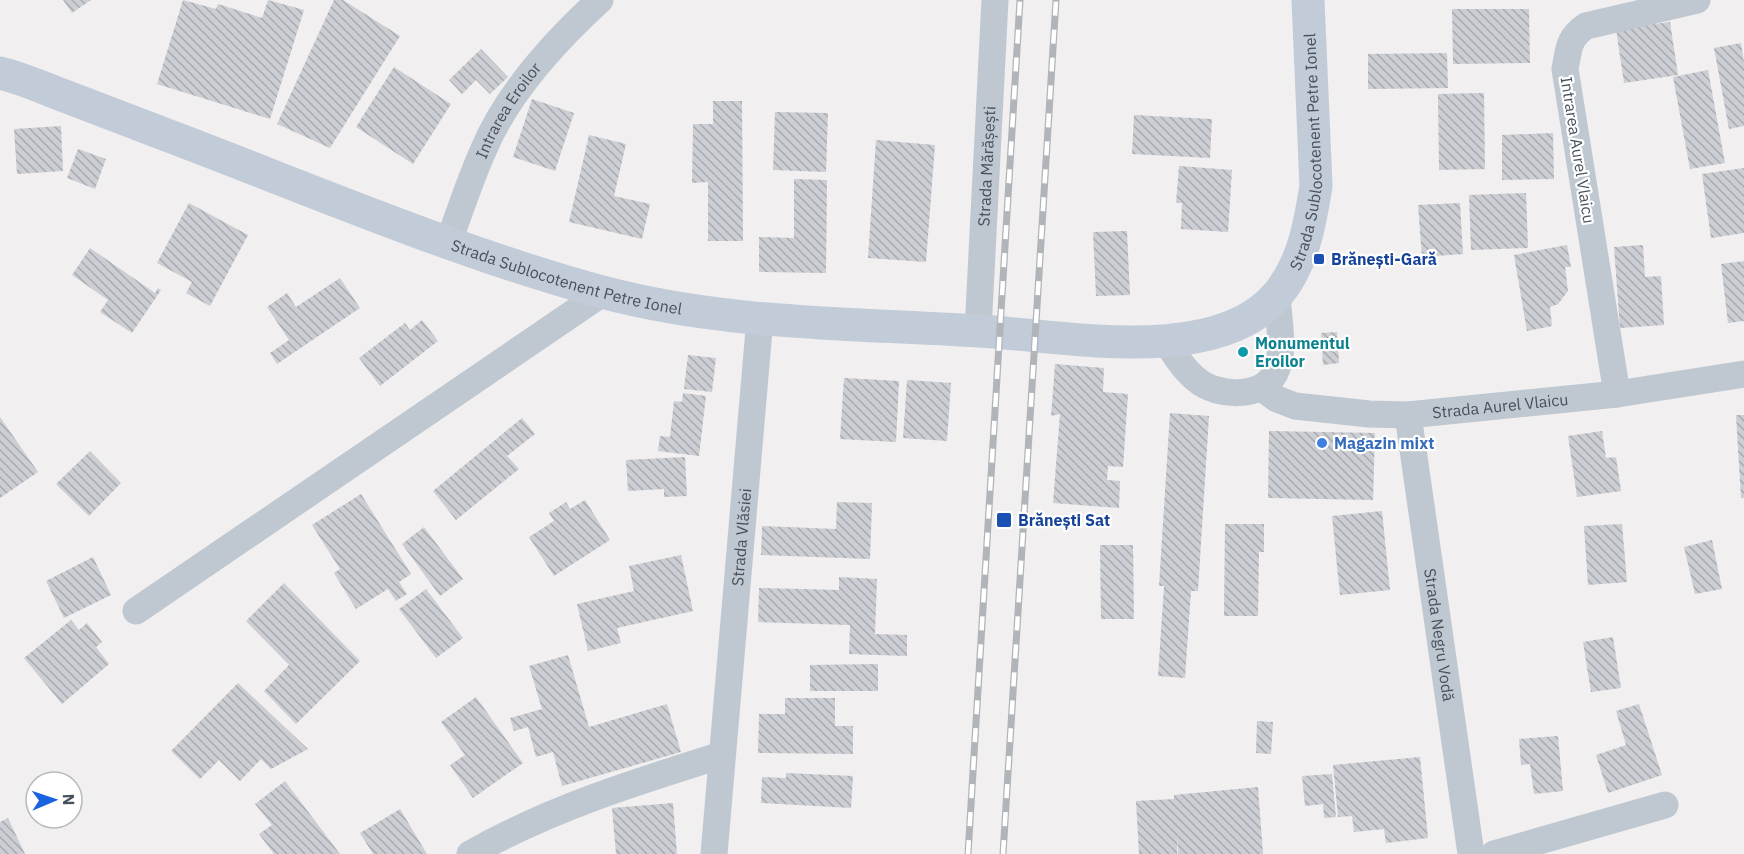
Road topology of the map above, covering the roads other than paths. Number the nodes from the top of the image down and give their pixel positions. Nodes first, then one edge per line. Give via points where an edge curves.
1 (600, 0) edge
2 (995, 0) edge
3 (1308, 0) edge
4 (1697, 0) edge
5 (0, 73) edge
6 (449, 241) junction
7 (604, 292) junction
8 (1277, 296) junction
9 (760, 318) junction
10 (978, 331) junction
11 (1166, 341) junction
12 (1744, 374) edge
13 (1262, 388) junction
14 (1617, 394) junction
15 (1408, 415) junction
16 (136, 611) dead end
17 (722, 755) junction
18 (1665, 806) dead end
19 (470, 854) edge
20 (714, 854) edge
21 (1471, 854) edge
22 (1494, 854) edge

1 - 6 street, Intrarea Eroilor via 567,31 519,88 483,149
2 - 10 street, Strada Mărășești
3 - 8 main road, Strada Sublocotenent Petre Ionel via 1316,186 1298,261
4 - 14 street, Intrarea Aurel Vlaicu via 1586,26 1574,34 1569,48 1566,69
5 - 6 main road, Strada Sublocotenent Petre Ionel
6 - 7 main road, Strada Sublocotenent Petre Ionel
7 - 9 main road, Strada Sublocotenent Petre Ionel
7 - 16 street
8 - 11 main road, Strada Sublocotenent Petre Ionel via 1233,328 1204,337
8 - 13 street via 1278,360 1276,372
9 - 10 main road, Strada Sublocotenent Petre Ionel
9 - 17 street, Strada Vlăsiei
10 - 11 main road, Strada Sublocotenent Petre Ionel
11 - 13 street via 1199,382 1240,392
12 - 14 street, Strada Aurel Vlaicu
13 - 15 street, Strada Aurel Vlaicu via 1295,406
14 - 15 street, Strada Aurel Vlaicu
15 - 21 street, Strada Negru Vodă
17 - 19 street via 571,806
17 - 20 street, Strada Vlăsiei
18 - 22 street

